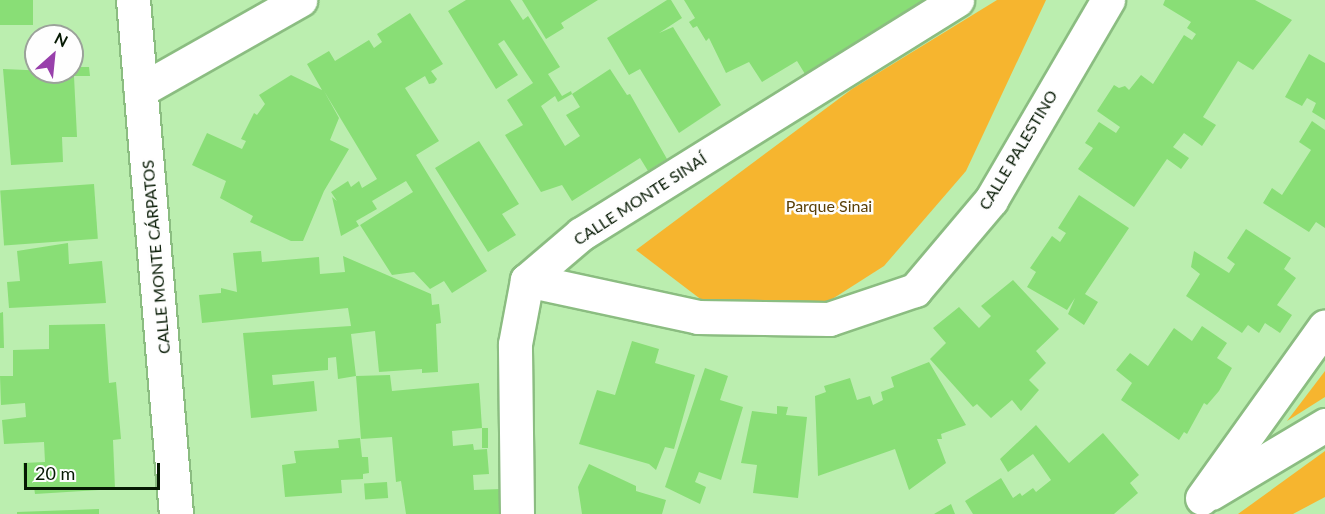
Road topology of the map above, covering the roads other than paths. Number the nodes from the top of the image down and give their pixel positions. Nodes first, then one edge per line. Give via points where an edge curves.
1 (133, 0) edge
2 (300, 0) edge
3 (957, 0) edge
4 (1108, 0) edge
5 (141, 90) junction
6 (527, 280) junction
7 (1325, 326) edge
8 (1325, 425) edge
9 (1196, 506) edge
10 (176, 514) edge
11 (517, 514) edge

1 - 5 street, CALLE MONTE CÁRPATOS
2 - 5 street
3 - 6 street, CALLE MONTE SINAÍ via 580,234
4 - 6 street, CALLE PALESTINO via 991,201 915,290 829,319 698,317
5 - 10 street, CALLE MONTE CÁRPATOS
6 - 11 street via 514,344
7 - 9 street
8 - 9 street

